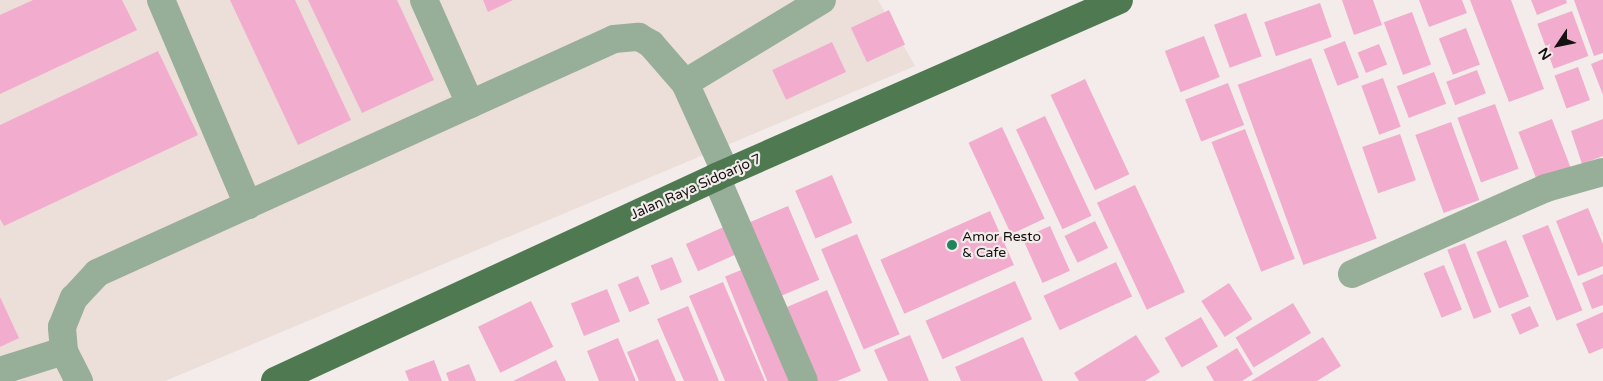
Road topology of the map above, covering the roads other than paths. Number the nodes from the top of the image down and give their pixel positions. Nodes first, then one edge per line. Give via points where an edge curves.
1 (160, 0) edge
2 (424, 0) edge
3 (822, 0) edge
4 (1119, 0) edge
5 (686, 83) junction
6 (470, 104) junction
7 (1603, 172) edge
8 (721, 175) junction
9 (248, 205) junction
10 (1352, 274) dead end
11 (64, 351) junction
12 (0, 371) edge
13 (79, 381) edge
14 (275, 381) edge
15 (804, 381) edge

1 - 9 street
2 - 6 street
3 - 5 street
4 - 8 main road, Jalan Raya Sidoarjo 7
5 - 6 street via 651,44 639,37 626,37 614,39
5 - 8 street
6 - 9 street
7 - 10 street via 1546,188
8 - 14 main road, Jalan Raya Sidoarjo 7
8 - 15 street
9 - 11 street via 96,273 74,298 62,327
11 - 12 street
11 - 13 street

